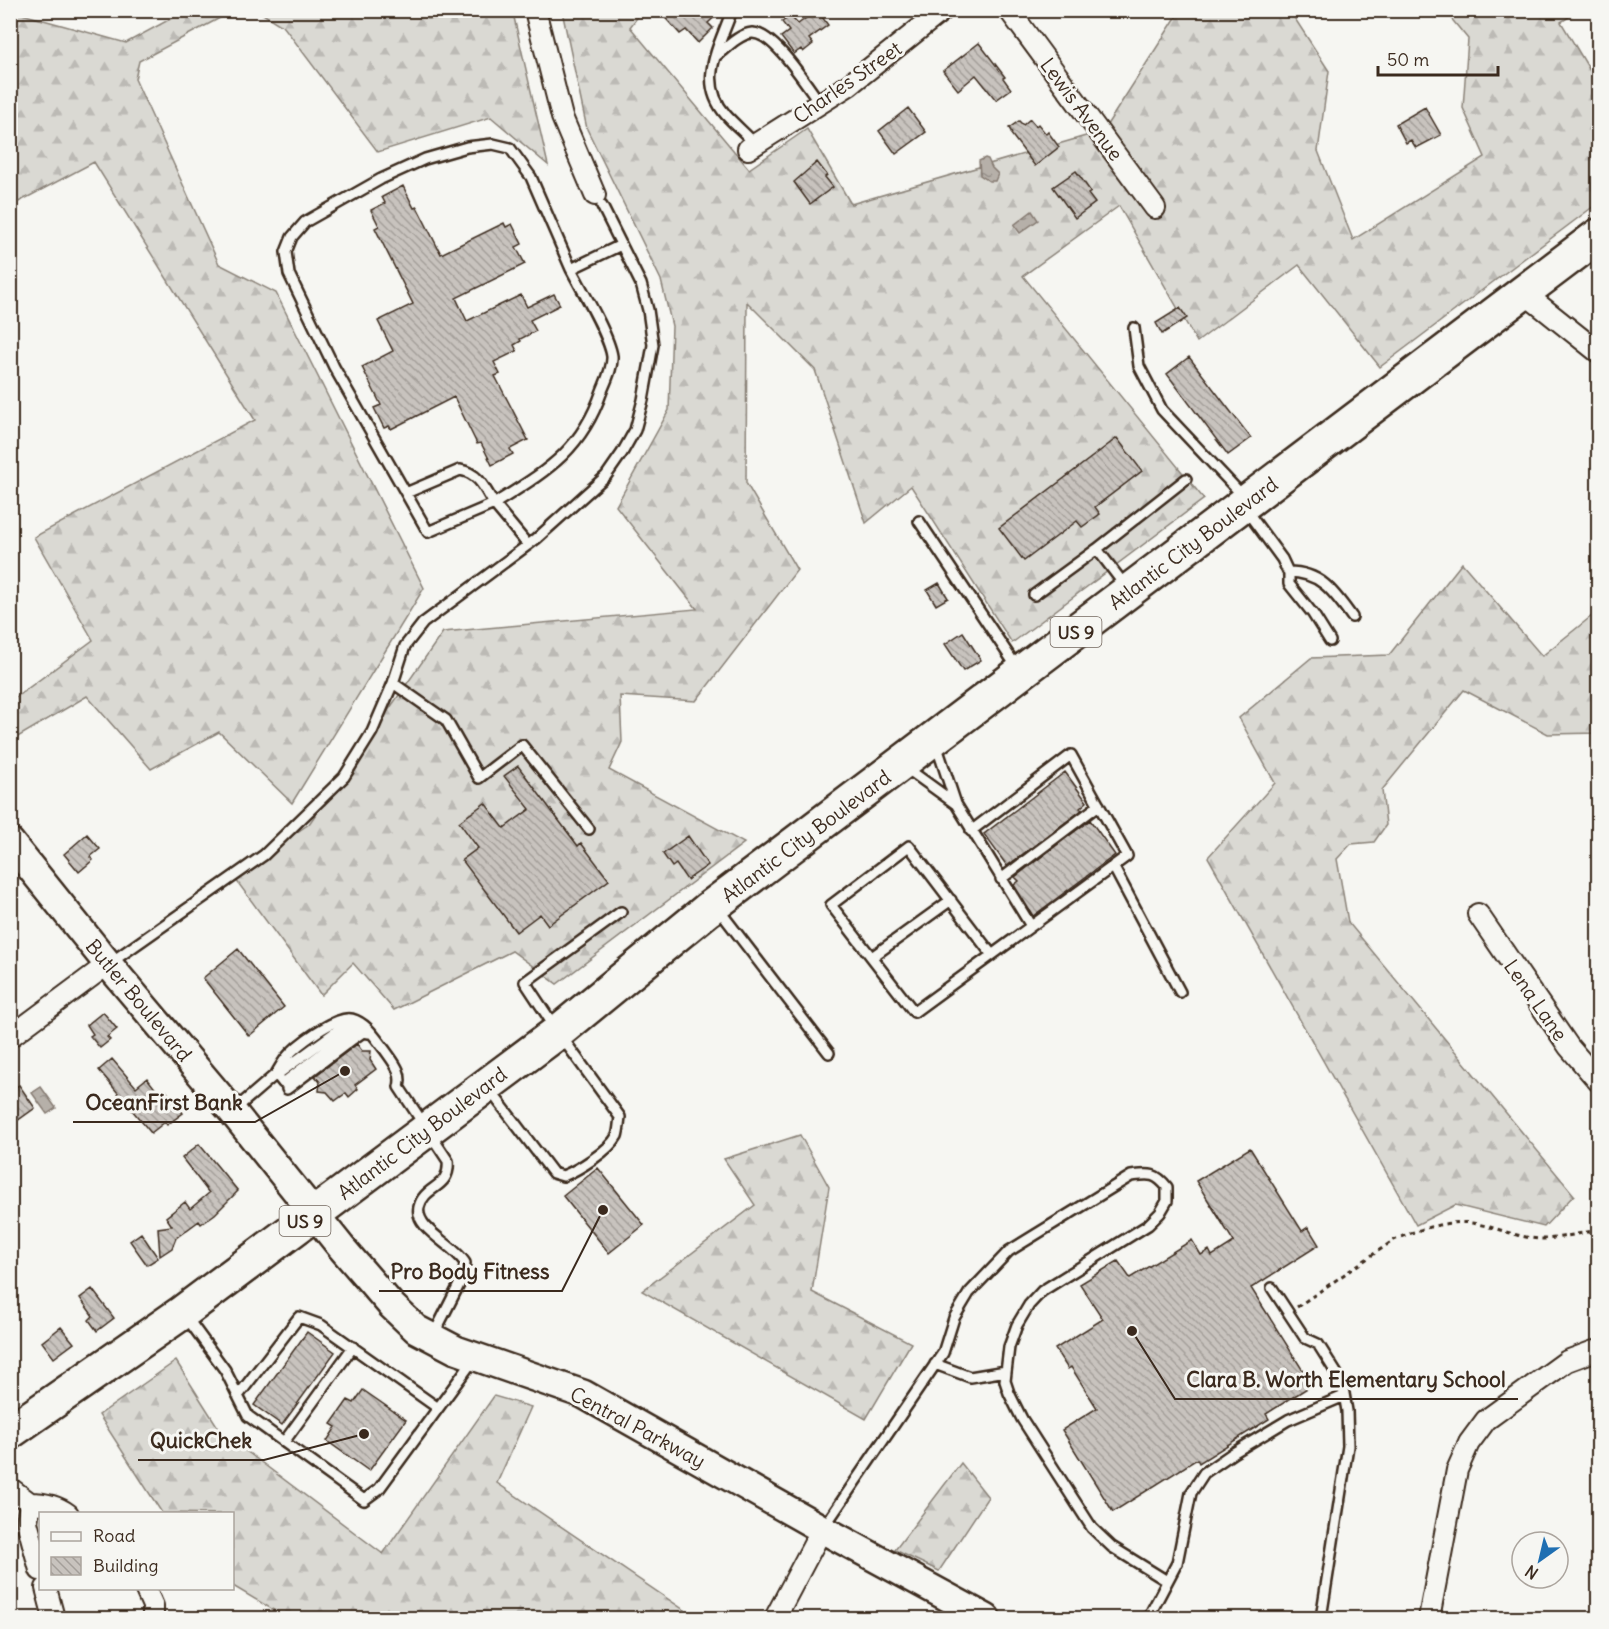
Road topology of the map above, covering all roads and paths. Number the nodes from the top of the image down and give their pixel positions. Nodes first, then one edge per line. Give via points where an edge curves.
1 (535, 10) edge
2 (732, 10) edge
3 (943, 10) edge
4 (1009, 10) edge
5 (714, 57) junction
6 (820, 103) junction
7 (752, 146) joint
8 (599, 201) joint
9 (1155, 208) dead end
10 (1599, 236) edge
11 (621, 245) junction
12 (571, 269) junction
13 (1524, 293) junction
14 (1134, 328) dead end
15 (1599, 352) edge
16 (1186, 479) dead end
17 (406, 492) junction
18 (1245, 503) junction
19 (494, 504) junction
20 (919, 521) dead end
21 (528, 545) junction
22 (1097, 549) junction
23 (1288, 572) junction
24 (1129, 592) junction
25 (1034, 595) dead end
26 (1352, 616) dead end
27 (1330, 641) dead end
28 (1021, 674) junction
29 (393, 682) junction
30 (934, 739) junction
31 (901, 764) junction
32 (956, 804) junction
33 (1099, 805) junction
34 (589, 829) dead end
35 (971, 831) junction
36 (10, 842) edge
37 (1113, 866) junction
38 (1001, 879) junction
39 (951, 900) junction
40 (715, 904) junction
41 (621, 912) dead end
42 (1478, 914) dead end
43 (1031, 926) junction
44 (992, 955) junction
45 (872, 957) junction
46 (108, 964) junction
47 (1180, 992) dead end
48 (558, 1032) junction
49 (371, 1033) junction
50 (10, 1037) edge
51 (829, 1053) dead end
52 (276, 1074) junction
53 (1599, 1081) edge
54 (486, 1085) junction
55 (232, 1111) junction
56 (427, 1129) junction
57 (315, 1214) junction
58 (1599, 1230) edge
59 (1272, 1288) dead end
60 (183, 1312) junction
61 (1288, 1313) junction
62 (432, 1338) junction
63 (353, 1347) junction
64 (1599, 1352) edge
65 (475, 1357) junction
66 (935, 1364) junction
67 (1006, 1371) junction
68 (238, 1396) junction
69 (1344, 1396) junction
70 (438, 1408) junction
71 (10, 1432) edge
72 (284, 1442) junction
73 (10, 1488) edge
74 (30, 1503) junction
75 (66, 1512) edge
76 (822, 1529) junction
77 (39, 1566) edge
78 (1167, 1581) junction
79 (47, 1590) edge
80 (146, 1590) edge
81 (54, 1618) edge
82 (153, 1618) edge
83 (775, 1618) edge
84 (986, 1618) edge
85 (1148, 1618) edge
86 (1321, 1618) edge
87 (1429, 1618) edge

1 - 8 street via 562,117
2 - 5 lane
3 - 6 street, Charles Street via 849,85
4 - 9 street, Lewis Avenue
5 - 6 lane via 742,37 762,35 778,48
5 - 7 lane via 712,93
6 - 7 street, Charles Street
8 - 11 lane
10 - 13 highway, Atlantic City Boulevard / US 9
11 - 12 lane
11 - 21 lane via 641,284 653,345 635,430 606,476
12 - 17 lane via 531,177 510,148 493,144 425,159 381,179 305,222 292,237 286,252 289,274 334,367
12 - 19 lane via 609,343 612,358 607,378 595,412 581,435 549,469
13 - 15 street
13 - 18 highway, Atlantic City Boulevard / US 9
14 - 18 lane via 1139,366 1162,410
16 - 22 lane
17 - 19 lane via 460,470 477,477
17 - 19 lane via 428,532
18 - 23 lane
18 - 24 highway, Atlantic City Boulevard / US 9
19 - 21 lane
20 - 28 lane
21 - 29 lane via 423,623 405,646
22 - 24 lane
22 - 25 lane
23 - 26 lane via 1302,572 1320,580
23 - 27 lane via 1289,584
24 - 28 highway, Atlantic City Boulevard / US 9
28 - 30 highway, Atlantic City Boulevard / US 9
29 - 34 lane via 446,720 479,778 522,745
29 - 46 lane via 372,732 344,777 264,855
30 - 31 highway, Atlantic City Boulevard / US 9
30 - 32 lane
31 - 32 lane
31 - 40 highway, Atlantic City Boulevard / US 9
32 - 35 lane
33 - 35 lane via 1071,755
33 - 37 lane via 1127,856
33 - 38 lane
35 - 38 lane
36 - 46 main road, Butler Boulevard
37 - 43 lane
37 - 47 lane
38 - 43 lane
39 - 44 lane
39 - 45 lane
39 - 45 lane via 909,846 831,905
40 - 48 highway, Atlantic City Boulevard / US 9
40 - 51 lane
41 - 48 lane via 525,982
42 - 53 street, Lena Lane via 1569,1047
43 - 44 lane
44 - 45 lane via 914,1012
46 - 50 street
46 - 55 main road, Butler Boulevard
48 - 54 highway, Atlantic City Boulevard / US 9
48 - 54 lane via 620,1117 614,1142 578,1170 563,1176 553,1173
49 - 52 lane via 350,1018 329,1023 286,1058
49 - 52 lane via 361,1028 351,1031 285,1086
49 - 56 lane via 396,1065 401,1077 399,1088
52 - 55 lane
54 - 56 highway, Atlantic City Boulevard / US 9
55 - 57 main road, Butler Boulevard
56 - 57 highway, Atlantic City Boulevard / US 9
56 - 62 lane via 448,1161 449,1171 445,1180 423,1198 419,1217 423,1226 465,1263 464,1275
57 - 60 highway, Atlantic City Boulevard / US 9
57 - 62 main road, Central Parkway via 392,1306
58 - 61 path via 1542,1239 1470,1223 1410,1233 1394,1239
59 - 61 lane
60 - 68 lane via 225,1370
60 - 71 highway, Atlantic City Boulevard / US 9
61 - 69 lane via 1305,1338 1318,1344 1341,1382
62 - 65 main road, Central Parkway
63 - 68 lane via 321,1324 299,1317
63 - 70 lane
63 - 72 lane
64 - 87 street via 1567,1361 1486,1420 1469,1443 1457,1470
65 - 70 lane
65 - 76 main road, Central Parkway via 584,1394
66 - 67 lane via 970,1377
66 - 67 lane via 969,1293 1009,1251 1131,1176 1159,1177 1167,1187 1167,1201 1160,1213 1130,1238 1042,1291 1017,1325
66 - 76 lane
67 - 78 lane via 1005,1381 1013,1401 1092,1528 1112,1547
68 - 72 lane via 248,1416
69 - 78 lane via 1288,1420 1204,1473 1191,1493 1177,1563
69 - 86 lane via 1348,1446
70 - 72 lane via 379,1489 364,1500
73 - 74 street
74 - 75 street via 43,1503
74 - 77 street via 27,1522
76 - 83 street
76 - 84 main road, Central Parkway
78 - 85 lane
79 - 81 street
80 - 82 street

